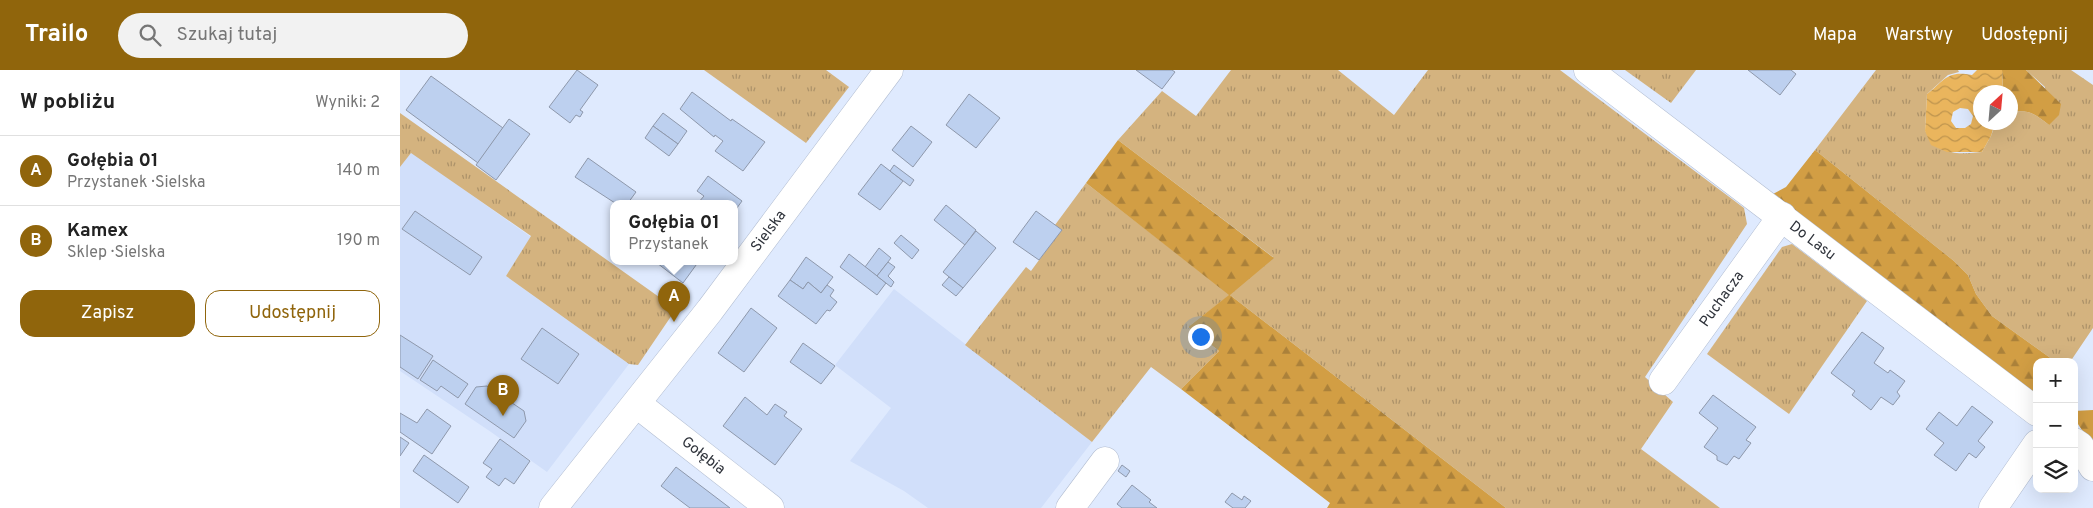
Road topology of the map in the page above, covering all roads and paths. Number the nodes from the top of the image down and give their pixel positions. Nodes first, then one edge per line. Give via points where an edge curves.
1 (890, 70) edge
2 (1588, 70) edge
3 (1782, 216) junction
4 (1662, 381) dead end
5 (637, 404) junction
6 (2033, 409) edge
7 (2078, 445) edge
8 (2034, 448) edge
9 (1106, 461) dead end
10 (2093, 467) edge
11 (553, 508) edge
12 (770, 508) edge
13 (1070, 508) edge
14 (1993, 508) edge

1 - 5 street, Sielska
2 - 3 street, Do Lasu
3 - 4 street, Puchacza
3 - 6 street, Do Lasu
5 - 11 street, Sielska
5 - 12 street, Gołębia
7 - 10 street
8 - 14 street
9 - 13 street

